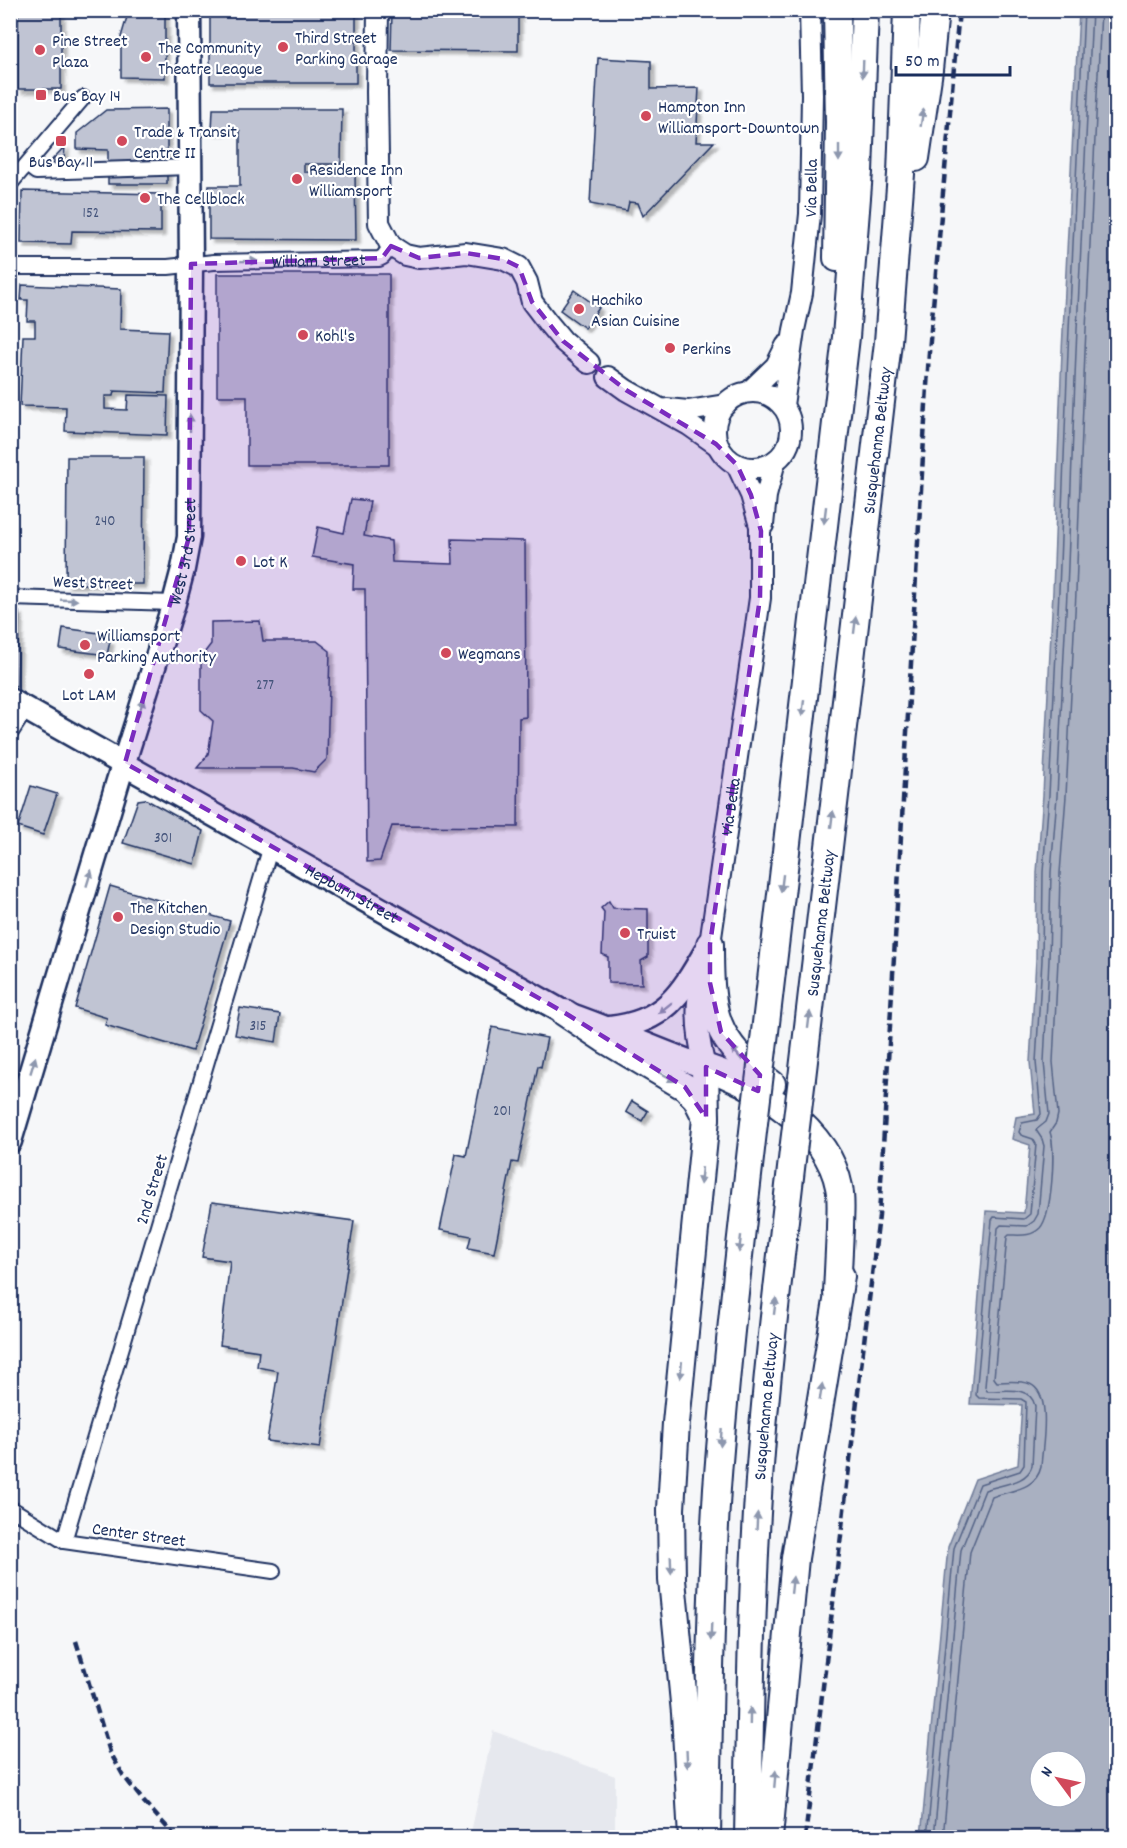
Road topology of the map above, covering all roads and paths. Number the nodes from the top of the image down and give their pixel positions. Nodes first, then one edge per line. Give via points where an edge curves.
1 (189, 10) edge
2 (378, 10) edge
3 (810, 10) edge
4 (837, 10) edge
5 (865, 10) edge
6 (907, 10) edge
7 (935, 10) edge
8 (83, 98) dead end
9 (27, 165) junction
10 (190, 167) junction
11 (10, 184) edge
12 (391, 246) junction
13 (191, 264) junction
14 (10, 267) edge
15 (794, 330) junction
16 (888, 342) junction
17 (589, 363) joint
18 (608, 377) joint
19 (749, 392) junction
20 (724, 405) junction
21 (783, 405) junction
22 (658, 408) junction
23 (716, 444) junction
24 (832, 457) junction
25 (775, 461) junction
26 (737, 465) junction
27 (761, 543) junction
28 (10, 598) edge
29 (174, 603) junction
30 (18, 704) edge
31 (10, 734) edge
32 (125, 764) junction
33 (271, 846) junction
34 (710, 944) junction
35 (565, 1013) junction
36 (610, 1028) junction
37 (705, 1067) junction
38 (14, 1117) edge
39 (706, 1118) junction
40 (10, 1141) edge
41 (837, 1293) junction
42 (10, 1508) edge
43 (64, 1541) junction
44 (273, 1571) dead end
45 (692, 1838) edge
46 (707, 1838) edge
47 (748, 1838) edge
48 (769, 1838) edge

1 - 10 main road, West 3rd Street
2 - 12 main road via 379,223
3 - 15 main road, Via Bella via 810,214
4 -> 24 highway via 839,180
5 -> 24 highway via 854,255
6 - 16 highway, Susquehanna Beltway via 901,174
16 -> 7 highway
8 - 9 street
9 - 10 street via 36,172
9 - 11 street
10 - 13 main road, West 3rd Street
13 -> 12 street, William Street via 380,259
12 - 17 main road, William Street via 419,258 466,253 503,259 519,267 532,302 542,316
13 - 14 street, William Street
29 -> 13 main road, West 3rd Street via 189,537
15 - 19 main road, Via Bella via 776,366
15 - 21 main road, Via Bella
47 -> 16 highway, Susquehanna Beltway, bridge via 758,1494 773,1327
17 - 18 street, William Street
18 - 22 main road, William Street
19 - 20 main road
19 - 21 main road via 767,394
20 - 22 main road, William Street via 688,411
20 - 23 main road via 717,420
21 - 25 main road via 789,415 791,438
22 - 23 main road, William Street
23 - 26 main road
24 -> 46 highway, bridge via 731,1322 717,1491
25 - 26 main road via 758,468
25 - 27 main road, Via Bella
26 - 27 main road, Via Bella via 753,501
27 - 34 main road, Via Bella via 757,628
28 -> 29 street, West Street
32 -> 29 main road, West 3rd Street
30 - 31 street
30 - 32 main road, Hepburn Street
32 - 33 main road, Hepburn Street
38 -> 32 main road, West 3rd Street
33 - 35 main road, Hepburn Street
33 - 43 street, 2nd Street
34 -> 36 main road via 686,986 660,1013 638,1023
34 - 37 main road, Via Bella via 696,1007
41 -> 34 highway via 854,1219 853,1186 845,1159 821,1124 753,1070 728,1043 713,1007
35 - 36 main road, Hepburn Street
35 -> 39 highway via 685,1087
36 - 37 main road, Hepburn Street
37 - 39 highway
37 - 41 highway via 754,1088 811,1133 826,1154 837,1177 841,1200
38 - 40 main road, West 3rd Street
39 -> 45 highway via 671,1500 672,1580
48 -> 41 highway via 795,1558
42 - 43 street, Center Street
43 - 44 street, Center Street

